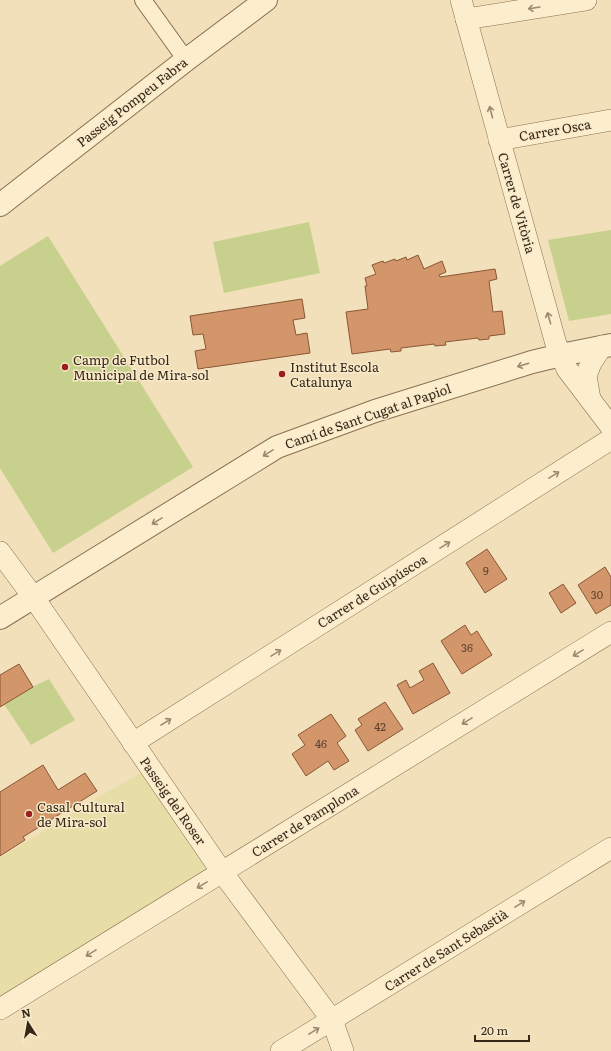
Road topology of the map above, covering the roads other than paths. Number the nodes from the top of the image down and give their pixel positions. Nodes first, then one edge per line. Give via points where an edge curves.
1 (143, 0) edge
2 (266, 0) edge
3 (586, 0) edge
4 (463, 9) edge
5 (186, 60) junction
6 (611, 120) edge
7 (499, 140) junction
8 (3, 198) edge
9 (606, 345) edge
10 (561, 355) junction
11 (590, 399) junction
12 (611, 427) edge
13 (611, 439) edge
14 (0, 552) edge
15 (34, 598) junction
16 (0, 618) edge
17 (611, 632) edge
18 (133, 743) junction
19 (611, 848) edge
20 (222, 872) junction
21 (3, 1003) edge
22 (332, 1020) junction
23 (281, 1051) edge
24 (343, 1051) edge

1 - 5 street
2 - 5 street, Passeig Pompeu Fabra
3 -> 4 street
7 -> 4 street, Carrer de Vitòria
5 - 8 street, Passeig Pompeu Fabra
6 - 7 street, Carrer Osca
10 -> 7 street, Carrer de Vitòria via 554,339
9 - 10 street, Camí de Sant Cugat al Papiol
9 - 11 street, Carrer de Vitòria via 591,363 586,376
10 - 11 street, Carrer de Vitòria via 567,369
10 -> 15 street, Camí de Sant Cugat al Papiol via 374,411 276,448
11 - 12 street, Carrer de Vitòria
18 -> 13 street, Carrer de Guipúscoa
14 - 15 street, Passeig del Roser
15 - 16 street, Camí de Sant Cugat al Papiol
15 - 18 street, Passeig del Roser
17 -> 20 street, Carrer de Pamplona
18 - 20 street, Passeig del Roser
22 -> 19 street, Carrer de Sant Sebastià
20 -> 21 street, Carrer de Pamplona
20 - 22 street, Passeig del Roser
23 -> 22 street, Carrer de Sant Sebastià
22 - 24 street, Passeig del Roser

